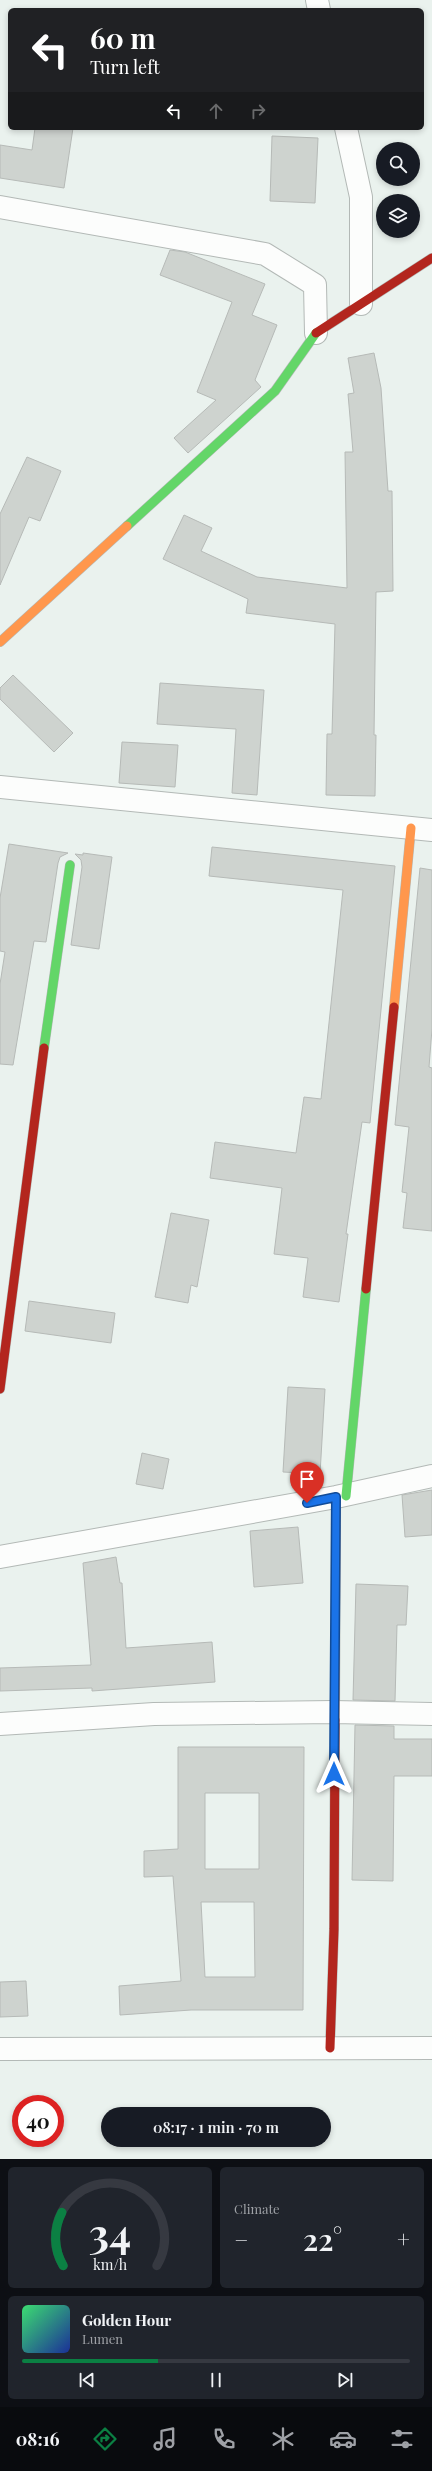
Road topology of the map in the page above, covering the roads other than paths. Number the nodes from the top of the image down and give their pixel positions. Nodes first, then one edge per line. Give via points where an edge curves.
1 (346, 130) edge
2 (0, 207) edge
3 (432, 258) edge
4 (361, 304) junction
5 (316, 333) junction
6 (0, 642) edge
7 (0, 787) edge
8 (422, 829) edge
9 (70, 865) dead end
10 (0, 1389) edge
11 (432, 1476) edge
12 (341, 1496) junction
13 (0, 1557) edge
14 (334, 1712) junction
15 (432, 1714) edge
16 (0, 1724) edge
17 (330, 2048) junction
18 (432, 2048) edge
19 (0, 2049) edge

1 - 4 street via 361,197
2 - 5 street via 265,254 316,285
3 - 4 street
4 - 5 street
5 - 6 street via 276,391
7 - 8 street
8 - 12 street
9 - 10 street via 33,1126
11 - 12 street
12 - 13 street
12 - 14 street
14 - 15 street
14 - 16 street via 154,1714
14 - 17 street via 334,1929
17 - 18 street
17 - 19 street

